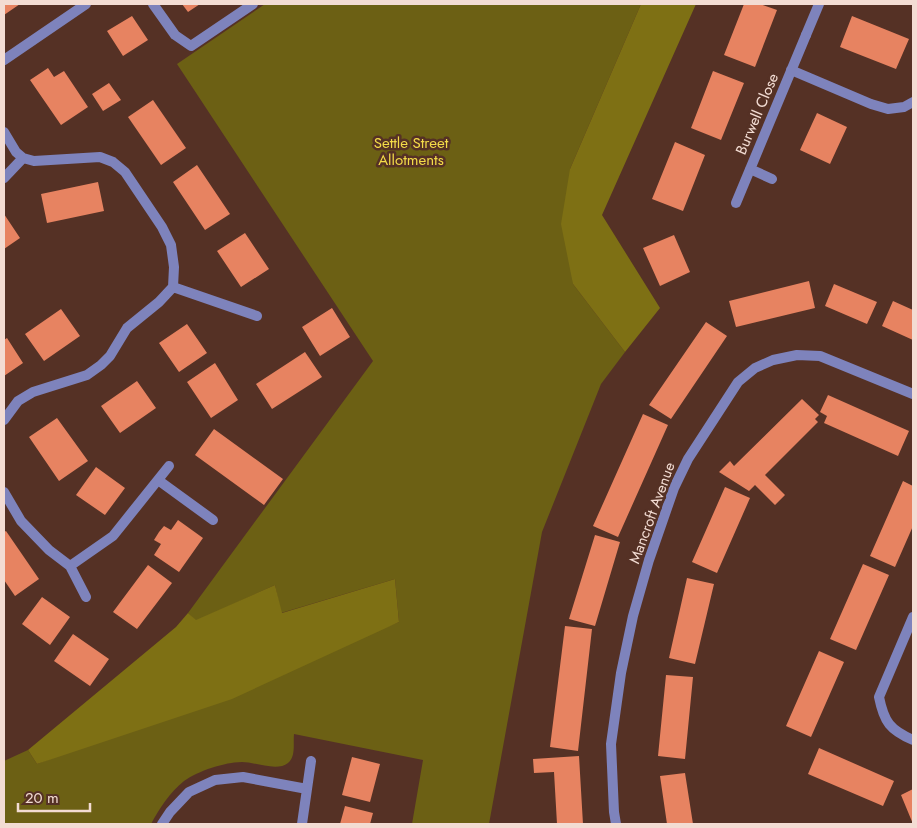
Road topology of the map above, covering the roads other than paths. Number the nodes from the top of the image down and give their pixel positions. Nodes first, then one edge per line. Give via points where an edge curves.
1 (86, 4) edge
2 (153, 4) edge
3 (253, 4) edge
4 (819, 4) edge
5 (4, 60) edge
6 (791, 70) junction
7 (913, 102) edge
8 (4, 132) edge
9 (23, 158) junction
10 (750, 170) junction
11 (4, 178) edge
12 (772, 179) dead end
13 (736, 203) dead end
14 (173, 287) junction
15 (257, 316) dead end
16 (913, 394) edge
17 (4, 420) edge
18 (168, 466) dead end
19 (158, 480) junction
20 (4, 492) edge
21 (213, 520) dead end
22 (70, 566) junction
23 (86, 597) dead end
24 (913, 617) edge
25 (913, 740) edge
26 (311, 761) dead end
27 (307, 790) junction
28 (162, 824) edge
29 (302, 824) edge
30 (616, 824) edge

1 - 5 street
2 - 3 street via 176,35 191,46
4 - 6 street, Burwell Close
6 - 7 street, Burwell Close via 888,109
6 - 10 street, Burwell Close
8 - 9 street
9 - 11 street
9 - 14 street via 34,161 100,157 125,172 171,245
10 - 12 street, Burwell Close
10 - 13 street, Burwell Close
14 - 15 street
14 - 17 street via 127,328 101,365 87,375 33,392 18,401
16 - 30 street, Mancroft Avenue via 820,356 773,360 755,368 738,382 688,459 674,488 633,616 611,744
18 - 19 street
19 - 21 street
19 - 22 street via 113,536
20 - 22 street via 21,521
22 - 23 street
24 - 25 street via 880,697 888,725 898,734
26 - 27 street
27 - 28 street via 243,777 215,780 189,792
27 - 29 street

